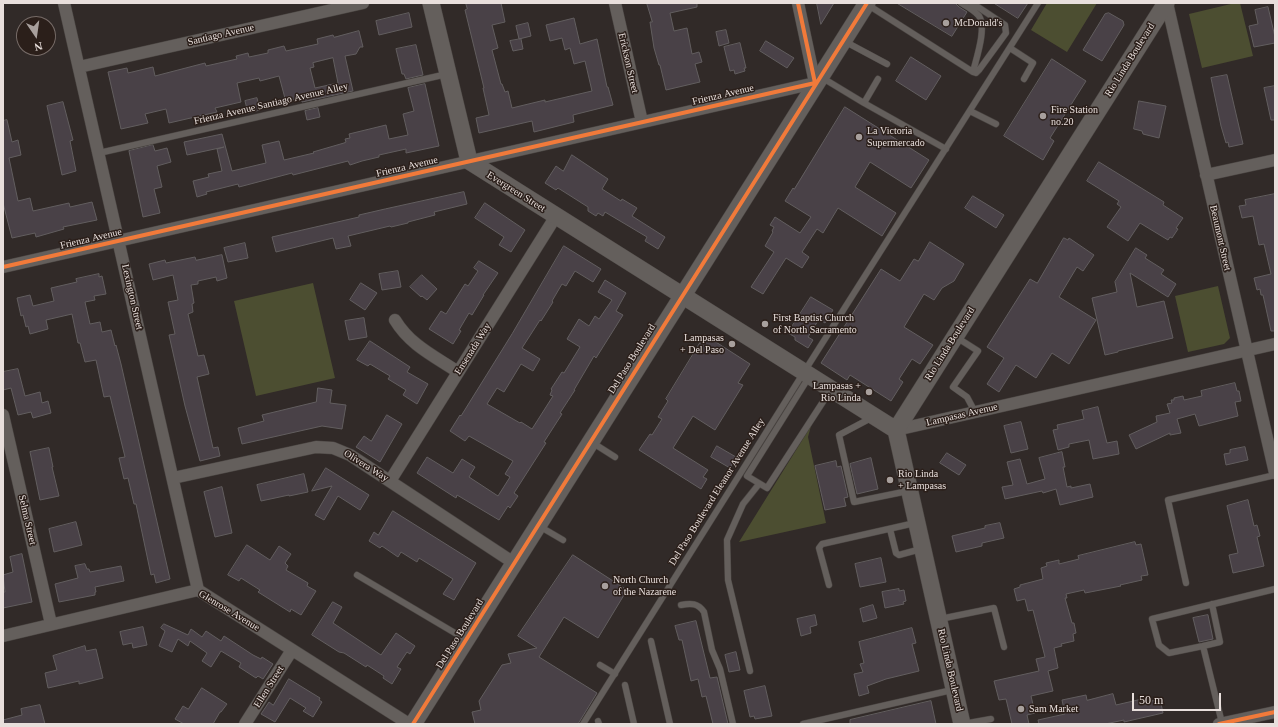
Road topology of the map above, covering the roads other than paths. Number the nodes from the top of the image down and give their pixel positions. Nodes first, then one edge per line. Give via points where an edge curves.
1 (64, 3) edge
2 (363, 3) edge
3 (431, 3) edge
4 (615, 3) edge
5 (798, 3) edge
6 (866, 3) edge
7 (961, 3) edge
8 (972, 3) edge
9 (1038, 3) edge
10 (1166, 3) edge
11 (843, 40) junction
12 (1010, 48) junction
13 (887, 64) dead end
14 (79, 67) junction
15 (973, 72) junction
16 (447, 74) junction
17 (878, 79) dead end
18 (1024, 79) dead end
19 (817, 80) junction
20 (864, 103) junction
21 (970, 111) junction
22 (642, 122) junction
23 (996, 124) dead end
24 (946, 149) junction
25 (99, 153) junction
26 (1275, 160) edge
27 (469, 161) junction
28 (1206, 176) junction
29 (556, 216) junction
30 (119, 241) junction
31 (3, 267) edge
32 (682, 296) junction
33 (395, 320) dead end
34 (955, 336) junction
35 (1275, 344) edge
36 (1246, 351) junction
37 (458, 372) junction
38 (807, 374) junction
39 (831, 390) junction
40 (975, 412) junction
41 (3, 415) edge
42 (874, 417) junction
43 (896, 430) junction
44 (590, 441) junction
45 (615, 457) dead end
46 (1275, 474) edge
47 (174, 478) junction
48 (390, 481) junction
49 (759, 484) junction
50 (909, 491) junction
51 (916, 522) junction
52 (538, 526) junction
53 (890, 529) junction
54 (563, 540) dead end
55 (922, 549) junction
56 (514, 563) junction
57 (357, 575) dead end
58 (1186, 583) dead end
59 (829, 585) dead end
60 (1275, 589) edge
61 (198, 590) junction
62 (1212, 604) junction
63 (681, 605) dead end
64 (938, 619) junction
65 (51, 624) junction
66 (3, 636) edge
67 (466, 640) junction
68 (651, 641) dead end
69 (1203, 646) junction
70 (1004, 647) dead end
71 (292, 650) junction
72 (600, 664) dead end
73 (750, 671) dead end
74 (615, 674) junction
75 (625, 685) dead end
76 (954, 689) junction
77 (1275, 712) edge
78 (991, 719) dead end
79 (245, 724) edge
80 (409, 724) edge
81 (413, 724) edge
82 (584, 724) edge
83 (634, 724) edge
84 (670, 724) edge
85 (733, 724) edge
86 (803, 724) edge
87 (962, 724) edge
88 (1221, 724) edge

1 - 14 street, Lexington Street
2 - 14 street, Santiago Avenue
3 - 16 main road
4 - 22 street, Erickson Street
5 - 19 street
6 - 11 main road, Del Paso Boulevard
6 - 15 lane
7 - 15 lane via 972,9 980,18 982,28
8 - 15 lane via 1005,25 1006,29 1006,33 979,70
9 - 12 lane
10 - 28 street, Beaumont Street
10 - 34 main road, Rio Linda Boulevard
11 - 13 lane
11 - 19 main road, Del Paso Boulevard
12 - 18 lane via 1033,63
12 - 21 lane
14 - 25 street, Lexington Street
16 - 25 lane, Frienza Avenue Santiago Avenue Alley
16 - 27 main road
17 - 20 lane
19 - 20 lane
19 - 22 street, Frienza Avenue
19 - 32 main road, Del Paso Boulevard
20 - 24 lane
21 - 23 lane
21 - 24 lane
22 - 27 street, Frienza Avenue
24 - 38 lane
25 - 30 street, Lexington Street
26 - 28 street
27 - 29 main road, Evergreen Street
27 - 30 street, Frienza Avenue
28 - 36 street, Beaumont Street
29 - 32 main road, Evergreen Street
29 - 37 street, Ensenada Way
30 - 31 street, Frienza Avenue
30 - 47 street, Lexington Street
32 - 38 main road
32 - 44 main road, Del Paso Boulevard
33 - 37 street via 417,346
34 - 40 lane via 978,351 953,387 968,397
34 - 43 main road, Rio Linda Boulevard
35 - 36 street, Lampasas Avenue
36 - 40 street, Lampasas Avenue
36 - 46 street, Beaumont Street
37 - 48 street, Ensenada Way
38 - 39 main road
38 - 49 lane via 747,476
38 - 74 lane, Del Paso Boulevard Eleanor Avenue Alley
39 - 42 main road
39 - 49 lane via 767,488
40 - 43 street, Lampasas Avenue
41 - 65 street, Selma Street
42 - 43 main road
42 - 50 lane via 839,435 854,502
43 - 50 main road, Rio Linda Boulevard
44 - 45 lane
44 - 52 main road, Del Paso Boulevard
46 - 58 lane via 1168,500
47 - 48 street, Olivera Way via 325,446 350,455
47 - 61 street, Lexington Street
48 - 56 street, Olivera Way
49 - 73 lane via 743,504 727,540 728,580
50 - 51 main road, Rio Linda Boulevard
51 - 53 lane
51 - 55 main road, Rio Linda Boulevard
52 - 54 lane
52 - 56 main road, Del Paso Boulevard
53 - 55 lane via 896,553
53 - 59 lane via 822,544 819,548
55 - 64 main road, Rio Linda Boulevard
56 - 67 main road, Del Paso Boulevard
57 - 67 lane
60 - 62 lane
61 - 65 street, Glenrose Avenue
61 - 71 street, Glenrose Avenue
62 - 69 lane via 1220,642
62 - 69 lane via 1152,618 1159,645 1169,653
63 - 85 lane via 691,603 700,606 704,612
64 - 70 lane via 994,608
64 - 76 main road, Rio Linda Boulevard
65 - 66 street, Glenrose Avenue
67 - 81 main road, Del Paso Boulevard
68 - 84 lane
69 - 88 lane
71 - 79 street, Ellen Street
71 - 80 street, Glenrose Avenue
72 - 74 lane
74 - 82 lane, Del Paso Boulevard Eleanor Avenue Alley
75 - 83 lane
76 - 86 lane
76 - 87 main road, Rio Linda Boulevard
77 - 88 street
78 - 87 lane

